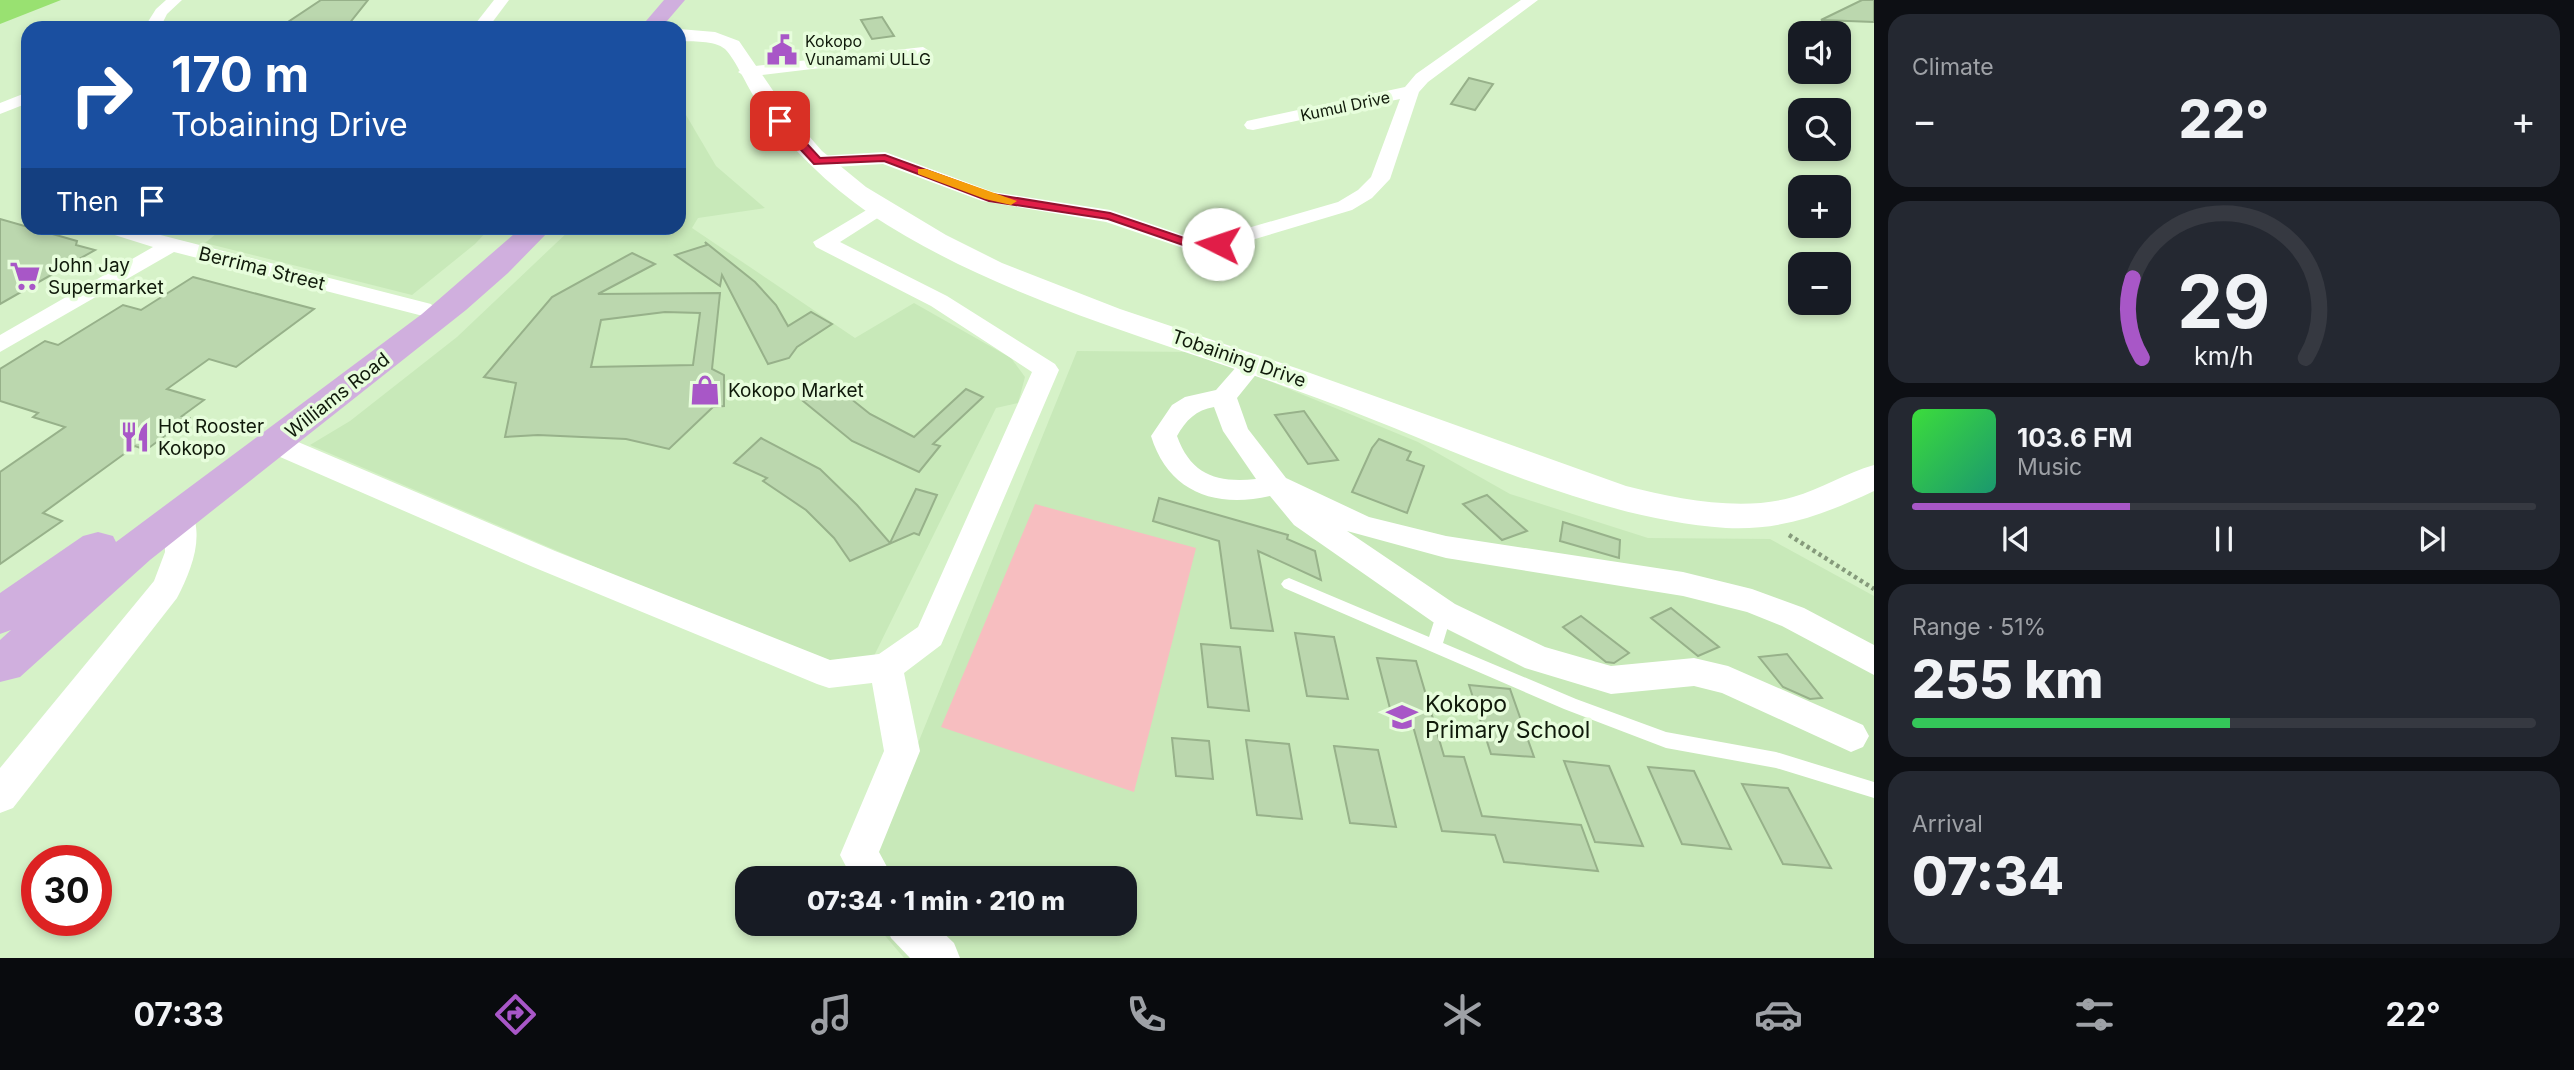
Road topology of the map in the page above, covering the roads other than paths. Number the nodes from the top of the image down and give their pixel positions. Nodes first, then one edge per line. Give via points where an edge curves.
1 (175, 0) edge
2 (502, 0) edge
3 (675, 0) edge
4 (694, 0) edge
5 (1498, 0) edge
6 (1527, 3) edge
7 (156, 21) edge
8 (486, 21) edge
9 (654, 21) edge
10 (681, 21) edge
11 (686, 37) edge
12 (923, 52) dead end
13 (746, 72) junction
14 (1411, 92) junction
15 (21, 100) edge
16 (0, 108) edge
17 (1253, 125) dead end
18 (818, 162) junction
19 (880, 208) junction
20 (136, 235) edge
21 (508, 235) edge
22 (529, 235) edge
23 (171, 245) junction
24 (424, 309) junction
25 (0, 345) edge
26 (1254, 362) junction
27 (1224, 397) junction
28 (274, 443) junction
29 (1874, 477) edge
30 (1276, 485) junction
31 (179, 513) junction
32 (1289, 584) dead end
33 (1444, 613) junction
34 (0, 616) edge
35 (1434, 646) junction
36 (1, 658) edge
37 (1874, 661) edge
38 (886, 667) junction
39 (1851, 736) dead end
40 (1874, 790) edge
41 (0, 796) edge
42 (866, 866) edge
43 (917, 936) edge
44 (939, 958) edge

1 - 7 street
2 - 8 street
3 - 9 main road
4 - 10 main road
5 - 6 street
6 - 14 street, Kumul Drive via 1422,78
11 - 13 street, Tobaining Drive via 728,42
12 - 13 street
13 - 18 street, Tobaining Drive via 791,135
14 - 17 street, Kumul Drive
14 - 18 street via 1380,179 1365,194 1345,206 1218,244 1183,242 1110,216 989,197 885,158
15 - 16 street
18 - 19 street, Tobaining Drive
19 - 26 street, Tobaining Drive via 941,243 1062,299
19 - 38 street via 824,243 939,301 1046,370 930,636
20 - 23 street, Berrima Street
21 - 24 main road, Williams Road
22 - 28 main road, Williams Road via 436,319
23 - 24 street, Berrima Street
23 - 25 street
24 - 34 main road, Williams Road
26 - 27 street
26 - 29 street, Tobaining Drive via 1613,497 1685,511 1790,511
27 - 30 street via 1236,431
27 - 30 street via 1200,400 1177,412 1164,436 1174,463 1197,481 1226,489 1258,490
28 - 31 main road, Williams Road
28 - 38 street via 829,674
30 - 33 street via 1304,517
30 - 37 street via 1362,526 1446,547 1683,584 1752,601 1793,617
31 - 36 main road, Williams Road
31 - 41 street via 180,561 166,589
32 - 35 lane
33 - 35 lane
33 - 39 street via 1537,658 1611,680 1694,672 1728,680
35 - 40 lane via 1666,740 1776,760
38 - 42 street via 902,751 859,855
43 - 44 street

